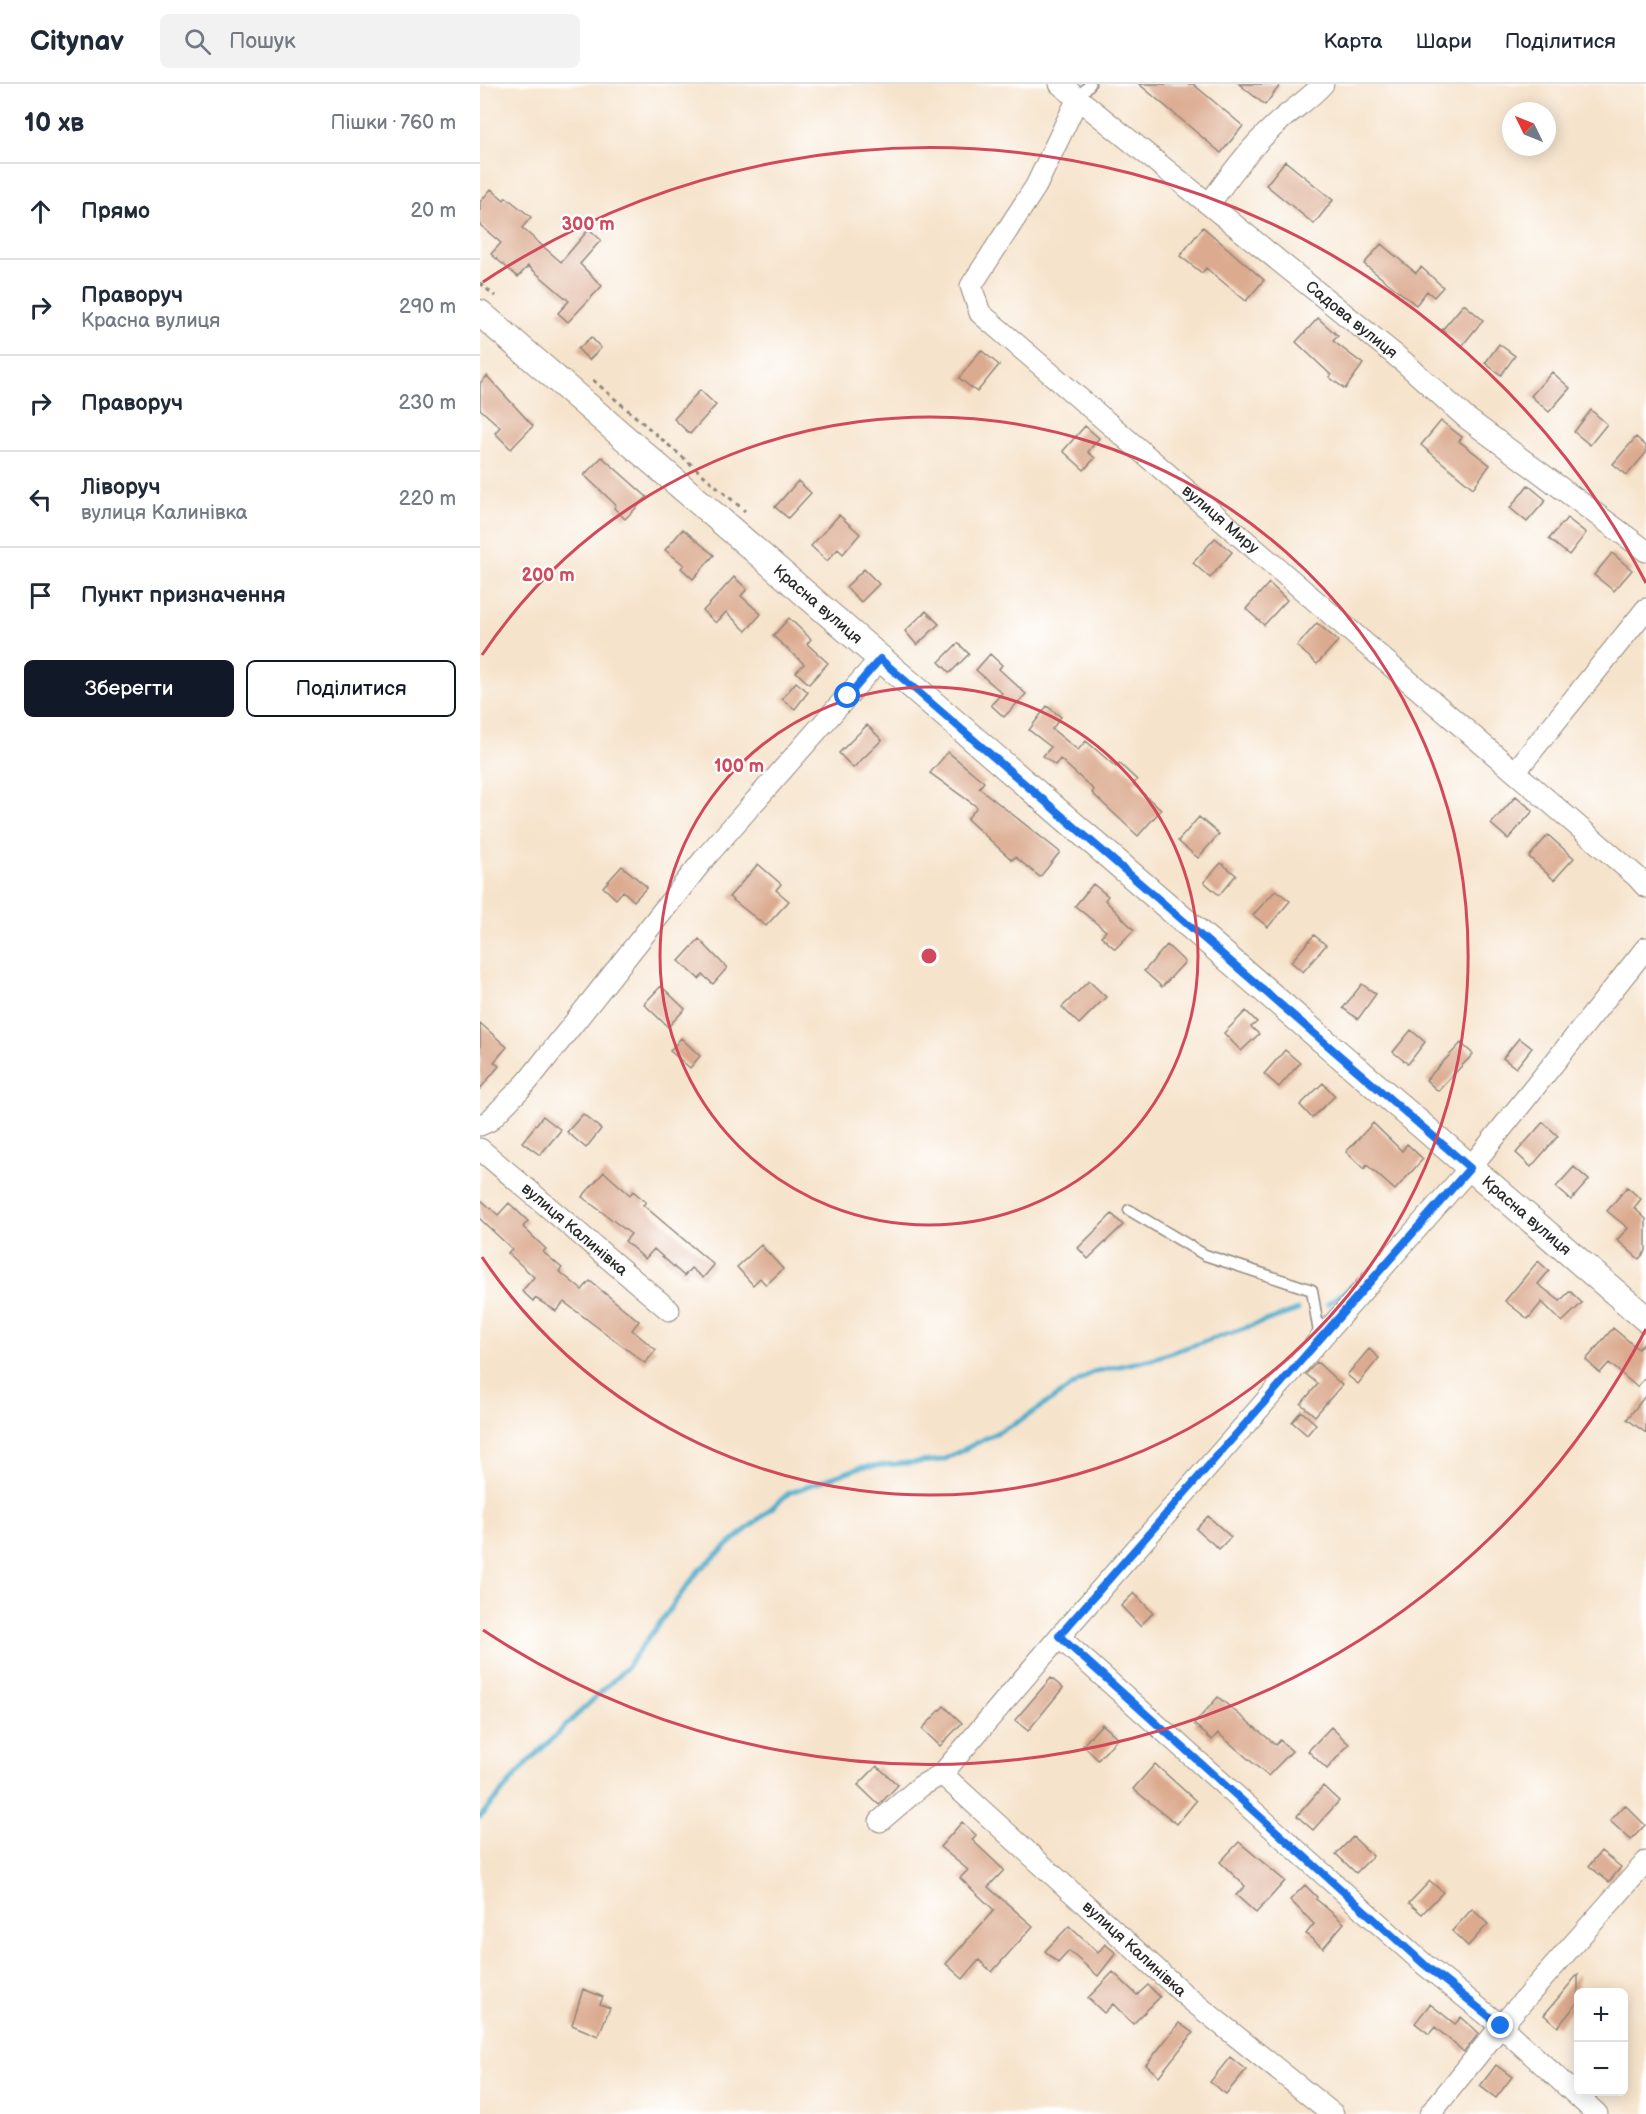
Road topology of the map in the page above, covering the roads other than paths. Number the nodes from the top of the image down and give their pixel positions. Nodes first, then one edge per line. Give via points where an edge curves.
1 (1060, 84) edge
2 (1323, 84) edge
3 (1084, 91) edge
4 (1210, 203) junction
5 (480, 313) edge
6 (1646, 551) edge
7 (1646, 609) edge
8 (880, 659) junction
9 (1515, 772) junction
10 (1646, 887) edge
11 (1646, 948) edge
12 (480, 1125) edge
13 (481, 1151) edge
14 (1470, 1168) junction
15 (1129, 1210) dead end
16 (669, 1310) dead end
17 (1646, 1319) edge
18 (1321, 1340) junction
19 (1059, 1636) junction
20 (942, 1774) junction
21 (880, 1821) dead end
22 (1646, 1862) edge
23 (1501, 2026) junction
24 (1333, 2114) edge
25 (1430, 2114) edge
26 (1597, 2114) edge

1 - 3 street, Садова вулиця
2 - 4 street via 1273,126 1233,170
3 - 4 street, Садова вулиця
3 - 9 street, вулиця Миру via 1036,186 971,286 980,313
4 - 6 street, Садова вулиця via 1466,417
5 - 8 street, Красна вулиця
7 - 9 street
8 - 12 street via 711,850 528,1082 489,1121
8 - 14 street, Красна вулиця
9 - 10 street, вулиця Миру
11 - 14 street
13 - 16 street, вулиця Калинівка
14 - 17 street, Красна вулиця
14 - 18 street
15 - 18 lane via 1205,1255 1312,1290
18 - 19 street
19 - 20 street
19 - 23 street via 1425,1965
20 - 21 street via 921,1786
20 - 24 street, вулиця Калинівка via 1186,1996
22 - 23 street
23 - 25 street
23 - 26 street

